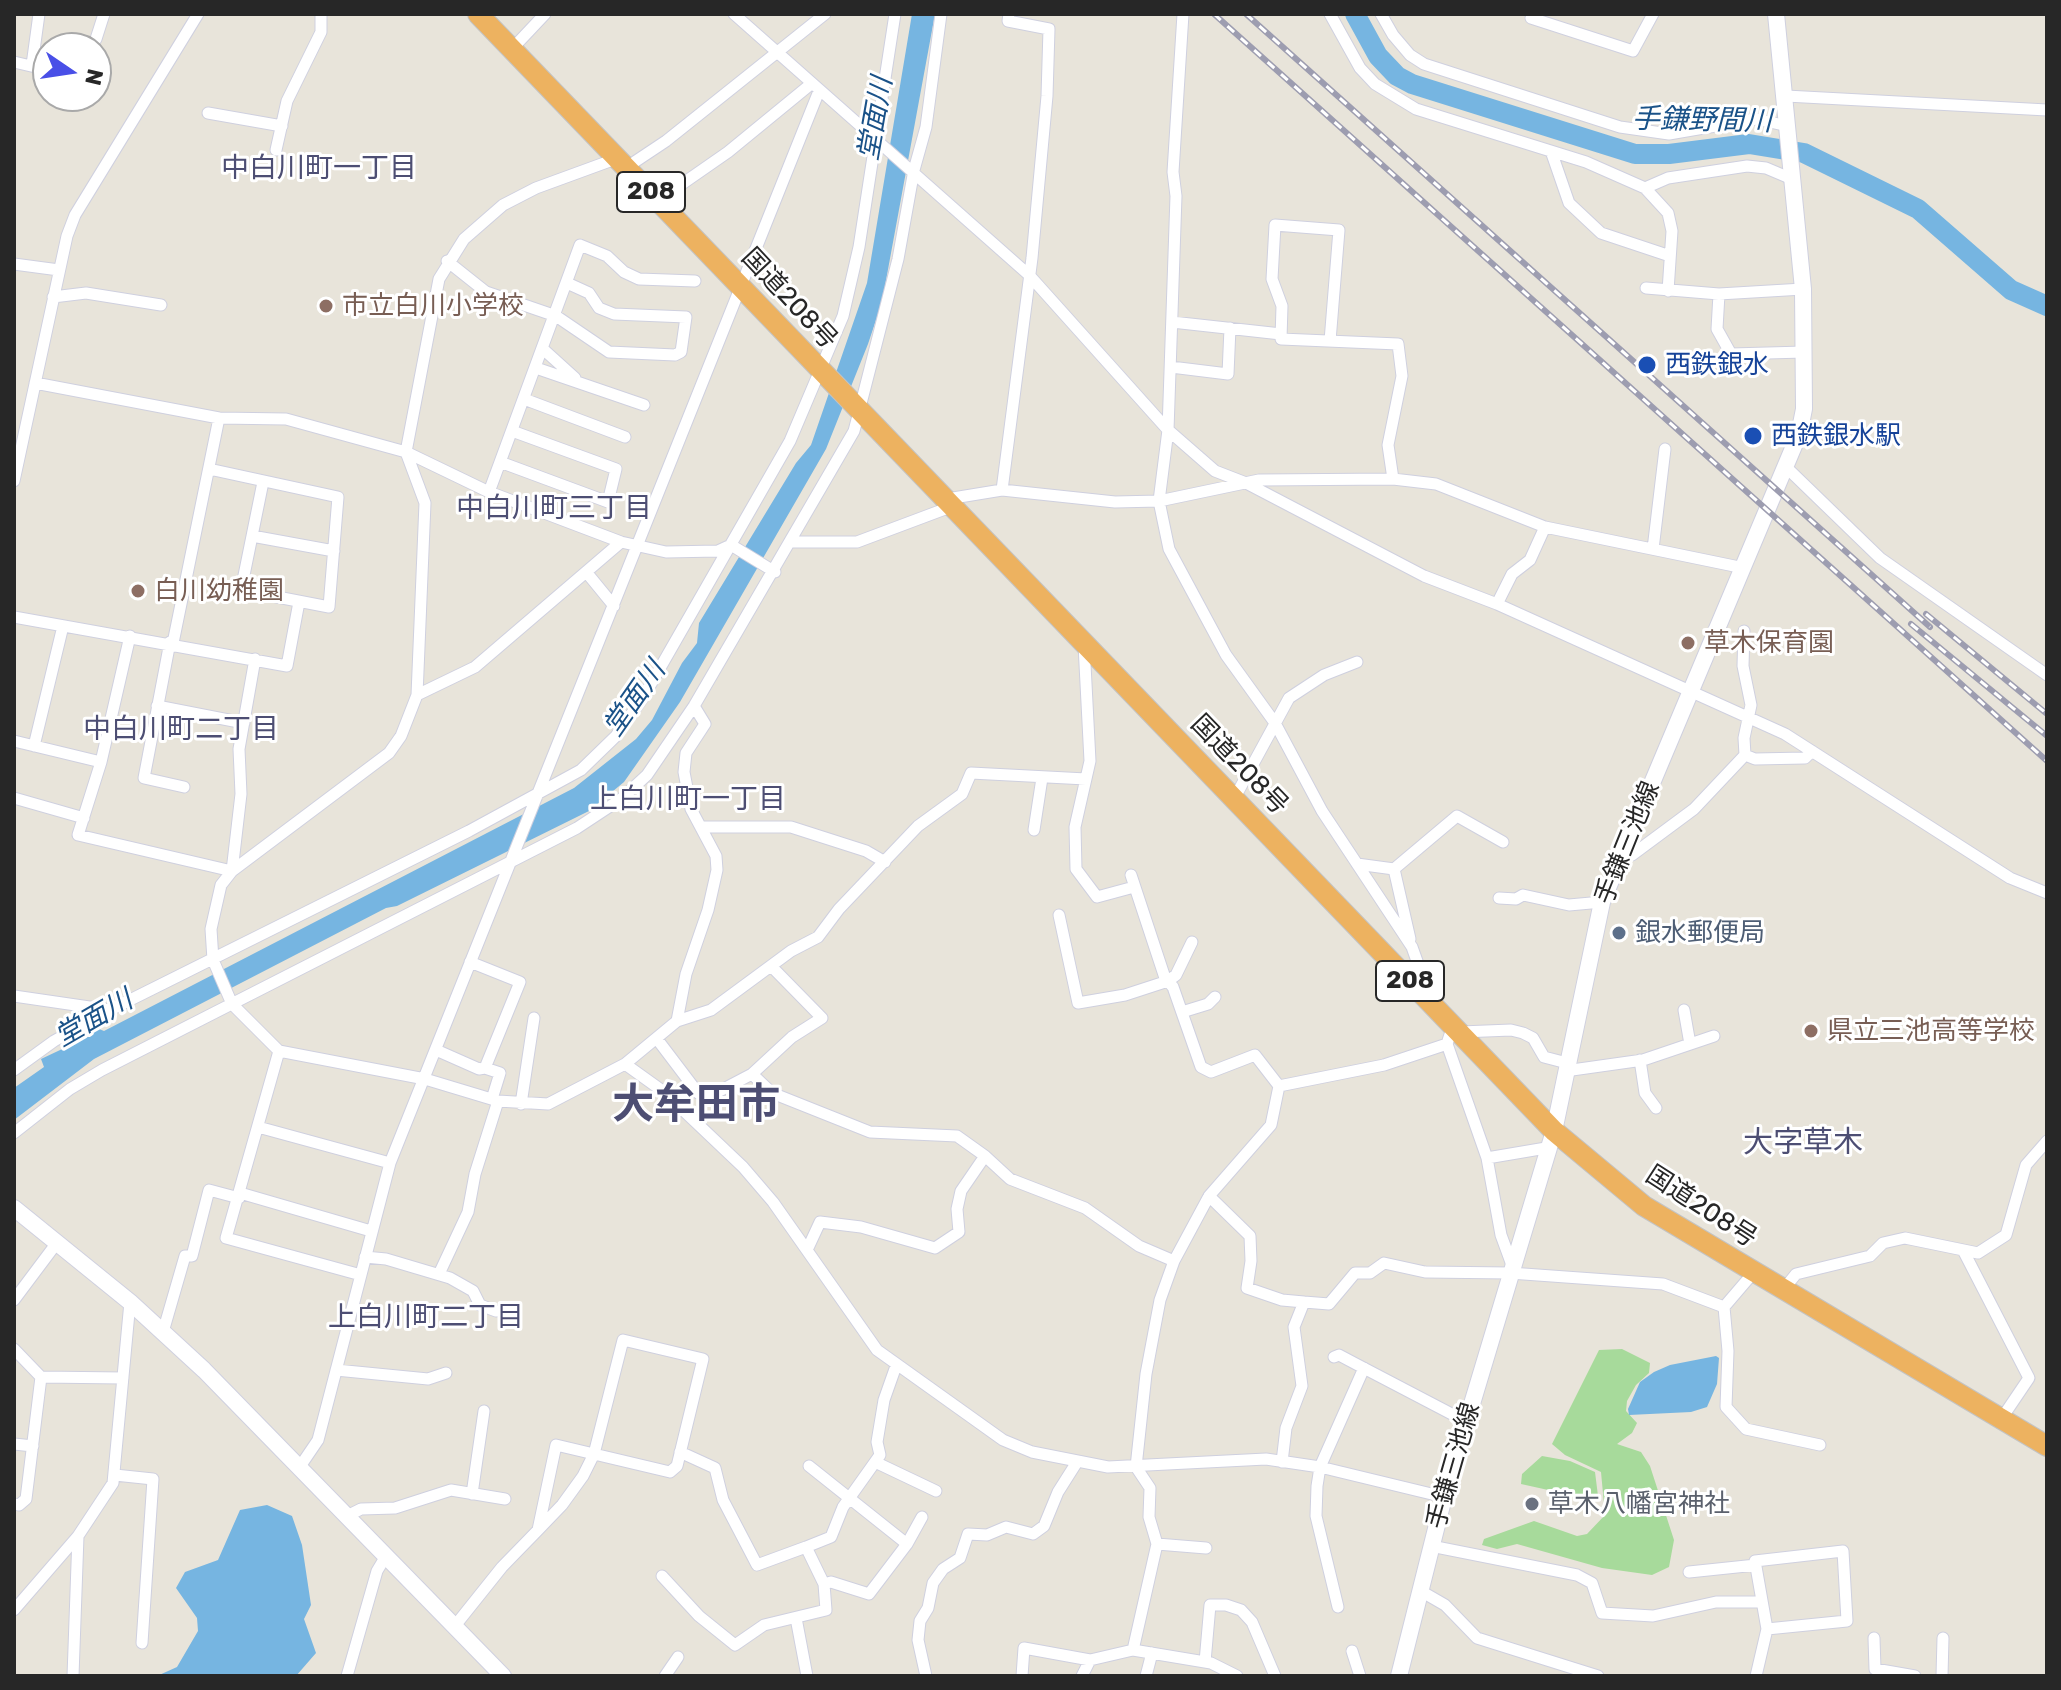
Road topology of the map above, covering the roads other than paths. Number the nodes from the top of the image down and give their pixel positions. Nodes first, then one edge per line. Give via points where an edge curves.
1 (198, 14) edge
2 (321, 14) edge
3 (478, 14) edge
4 (545, 14) edge
5 (734, 14) edge
6 (895, 14) edge
7 (941, 14) edge
8 (1009, 14) edge
9 (1183, 14) edge
10 (1330, 14) edge
11 (1381, 14) edge
12 (1533, 14) edge
13 (1653, 14) edge
14 (1776, 14) edge
15 (823, 15) edge
16 (512, 49) junction
17 (776, 52) junction
18 (14, 62) edge
19 (32, 65) edge
20 (815, 87) junction
21 (1786, 96) junction
22 (2047, 110) edge
23 (208, 113) dead end
24 (282, 126) junction
25 (1788, 126) junction
26 (877, 140) junction
27 (276, 150) dead end
28 (1551, 151) junction
29 (622, 162) junction
30 (914, 170) junction
31 (1792, 179) junction
32 (1645, 188) junction
33 (659, 200) junction
34 (1670, 256) junction
35 (447, 261) junction
36 (14, 264) edge
37 (59, 270) junction
38 (1029, 275) junction
39 (695, 281) dead end
40 (567, 283) junction
41 (742, 286) junction
42 (1646, 288) dead end
43 (1803, 289) junction
44 (1668, 291) junction
45 (1719, 294) junction
46 (53, 297) junction
47 (161, 305) dead end
48 (556, 316) junction
49 (1172, 322) junction
50 (1230, 328) junction
51 (1281, 334) junction
52 (1330, 341) junction
53 (543, 349) junction
54 (1804, 352) junction
55 (1171, 367) junction
56 (536, 368) junction
57 (821, 371) junction
58 (35, 383) junction
59 (581, 383) junction
60 (524, 399) junction
61 (644, 405) dead end
62 (859, 410) junction
63 (219, 418) junction
64 (1168, 430) junction
65 (512, 431) junction
66 (625, 437) dead end
67 (1665, 449) dead end
68 (406, 452) junction
69 (500, 462) junction
70 (1786, 467) junction
71 (209, 469) junction
72 (1393, 479) junction
73 (14, 481) edge
74 (263, 482) junction
75 (1246, 483) junction
76 (1002, 490) junction
77 (489, 492) junction
78 (1159, 501) junction
79 (951, 502) junction
80 (1545, 527) junction
81 (252, 536) junction
82 (621, 542) junction
83 (793, 542) junction
84 (731, 545) junction
85 (638, 546) junction
86 (1653, 549) junction
87 (334, 551) junction
88 (1744, 568) junction
89 (775, 572) junction
90 (587, 573) junction
91 (299, 602) junction
92 (1497, 604) junction
93 (614, 606) junction
94 (14, 617) edge
95 (63, 626) junction
96 (1744, 631) dead end
97 (130, 636) junction
98 (1084, 640) junction
99 (172, 642) junction
100 (255, 659) junction
101 (1357, 662) dead end
102 (2047, 675) edge
103 (1692, 690) junction
104 (417, 695) junction
105 (157, 706) junction
106 (694, 706) junction
107 (1748, 716) junction
108 (244, 723) junction
109 (1275, 723) junction
110 (14, 741) edge
111 (34, 746) junction
112 (1812, 751) junction
113 (1745, 755) junction
114 (101, 762) junction
115 (1042, 778) junction
116 (1086, 779) junction
117 (184, 787) dead end
118 (537, 796) junction
119 (14, 798) edge
120 (1234, 799) junction
121 (84, 818) junction
122 (702, 827) junction
123 (1034, 830) dead end
124 (1503, 842) dead end
125 (1619, 856) junction
126 (513, 858) junction
127 (885, 862) junction
128 (1357, 864) junction
129 (1394, 869) junction
130 (232, 871) junction
131 (2047, 893) edge
132 (1499, 898) dead end
133 (1602, 902) junction
134 (1059, 915) dead end
135 (1192, 942) dead end
136 (1412, 947) junction
137 (213, 960) junction
138 (470, 962) junction
139 (772, 967) junction
140 (1168, 981) junction
141 (1421, 993) junction
142 (14, 996) edge
143 (1215, 997) dead end
144 (230, 1001) junction
145 (110, 1010) junction
146 (1684, 1010) dead end
147 (1182, 1012) junction
148 (534, 1018) dead end
149 (677, 1021) junction
150 (1454, 1034) junction
151 (1714, 1036) dead end
152 (657, 1039) junction
153 (1690, 1044) junction
154 (436, 1050) junction
155 (279, 1051) junction
156 (1640, 1060) junction
157 (625, 1064) junction
158 (1566, 1067) junction
159 (485, 1068) junction
160 (14, 1070) edge
161 (752, 1074) junction
162 (425, 1079) junction
163 (1279, 1086) junction
164 (495, 1100) junction
165 (521, 1104) junction
166 (1656, 1108) dead end
167 (258, 1127) junction
168 (14, 1133) edge
169 (1550, 1139) junction
170 (2047, 1141) edge
171 (985, 1156) junction
172 (1487, 1158) junction
173 (390, 1163) junction
174 (239, 1196) junction
175 (1209, 1196) junction
176 (14, 1208) edge
177 (371, 1231) junction
178 (56, 1244) junction
179 (807, 1250) junction
180 (1964, 1252) junction
181 (365, 1257) junction
182 (1174, 1261) junction
183 (1511, 1269) junction
184 (1754, 1272) junction
185 (439, 1274) junction
186 (361, 1275) junction
187 (1784, 1289) junction
188 (14, 1300) edge
189 (130, 1302) junction
190 (1304, 1302) junction
191 (1724, 1307) junction
192 (496, 1311) dead end
193 (163, 1332) junction
194 (14, 1349) edge
195 (1334, 1357) dead end
196 (896, 1366) junction
197 (1364, 1368) junction
198 (336, 1370) junction
199 (446, 1373) dead end
200 (41, 1377) junction
201 (123, 1378) junction
202 (484, 1411) dead end
203 (2005, 1421) junction
204 (1467, 1422) junction
205 (14, 1444) edge
206 (1820, 1445) dead end
207 (33, 1446) junction
208 (2047, 1446) edge
209 (680, 1452) junction
210 (594, 1454) junction
211 (875, 1462) junction
212 (1077, 1462) junction
213 (1282, 1462) junction
214 (809, 1466) dead end
215 (1136, 1467) junction
216 (1320, 1467) junction
217 (299, 1468) junction
218 (115, 1475) junction
219 (936, 1491) dead end
220 (472, 1494) junction
221 (1444, 1497) junction
222 (849, 1498) junction
223 (505, 1499) dead end
224 (14, 1504) edge
225 (347, 1516) junction
226 (922, 1517) dead end
227 (538, 1530) junction
228 (78, 1536) junction
229 (907, 1544) junction
230 (1157, 1544) junction
231 (1431, 1546) junction
232 (806, 1547) junction
233 (1206, 1548) dead end
234 (386, 1556) junction
235 (1756, 1565) junction
236 (1689, 1572) dead end
237 (662, 1576) dead end
238 (824, 1584) junction
239 (1419, 1590) junction
240 (1761, 1602) junction
241 (1338, 1607) dead end
242 (14, 1610) edge
243 (796, 1618) junction
244 (454, 1627) junction
245 (1767, 1629) junction
246 (1874, 1638) dead end
247 (1943, 1638) dead end
248 (142, 1643) dead end
249 (1133, 1650) junction
250 (1352, 1651) dead end
251 (1152, 1653) junction
252 (678, 1657) dead end
253 (1090, 1660) junction
254 (1205, 1662) junction
255 (73, 1676) edge
256 (347, 1676) edge
257 (503, 1676) edge
258 (665, 1676) edge
259 (807, 1676) edge
260 (926, 1676) edge
261 (1022, 1676) edge
262 (1082, 1676) edge
263 (1146, 1676) edge
264 (1237, 1676) edge
265 (1275, 1676) edge
266 (1360, 1676) edge
267 (1399, 1676) edge
268 (1598, 1676) edge
269 (1756, 1676) edge
270 (1915, 1676) edge
271 (1942, 1676) edge

1 - 37 street via 75,215
2 - 24 street via 321,32 287,101
3 - 16 highway, 国道208号 / 208
4 - 16 street
5 - 17 street
6 - 26 street
7 - 30 street via 926,127
8 - 38 street via 1008,21 1049,29
9 - 49 street via 1173,172
10 - 28 street via 1360,68 1393,96 1416,109
11 - 25 street via 1410,55 1424,64 1620,127 1669,134 1756,119
12 - 13 street via 1531,18 1633,51
14 - 21 main road, 手鎌三池線
15 - 17 street
16 - 29 highway, 国道208号 / 208
17 - 20 street
17 - 29 street via 666,141
18 - 19 street
20 - 26 street
20 - 33 street
20 - 41 street
21 - 22 street
21 - 25 main road, 手鎌三池線
23 - 24 street
24 - 27 street
25 - 31 main road, 手鎌三池線
26 - 30 street
26 - 57 street via 843,316
28 - 32 street
28 - 34 street via 1569,203 1601,233
29 - 33 highway, 国道208号 / 208
29 - 35 street via 536,188 503,205 478,223
30 - 38 street
30 - 62 street via 898,259
31 - 32 street via 1747,166 1668,178
31 - 43 main road, 手鎌三池線
32 - 34 street via 1668,213
33 - 41 highway, 国道208号 / 208
34 - 44 street
35 - 48 street via 486,292
35 - 68 street via 439,279
36 - 37 street
37 - 46 street
38 - 64 street
38 - 76 street
39 - 40 street via 639,279 580,245
40 - 48 street
40 - 48 street via 614,314 686,317 681,352 609,352
41 - 57 highway, 国道208号 / 208
41 - 85 street
42 - 44 street
43 - 45 street
43 - 54 main road, 手鎌三池線
44 - 45 street
45 - 54 street via 1717,329 1731,354
46 - 47 street via 86,293
46 - 58 street
48 - 53 street
49 - 50 street
49 - 55 street
50 - 51 street
50 - 55 street via 1228,374
51 - 52 street via 1281,339
51 - 52 street via 1282,306 1272,279 1275,225 1339,230
52 - 72 street via 1398,344 1402,376 1388,445
53 - 56 street
53 - 59 street
54 - 70 main road, 手鎌三池線 via 1804,409
55 - 64 street
56 - 59 street
56 - 60 street
57 - 62 highway, 国道208号 / 208
57 - 84 street via 790,441
58 - 63 street
58 - 73 street
59 - 61 street
60 - 65 street
60 - 66 street
62 - 79 highway, 国道208号 / 208
62 - 83 street via 854,431
63 - 68 street via 286,419
63 - 71 street
64 - 75 street via 1215,471
64 - 78 street
65 - 69 street
65 - 69 street via 616,469 608,502
67 - 86 street
68 - 77 street
68 - 104 street via 425,503
69 - 77 street
70 - 88 main road, 手鎌三池線
70 - 102 street via 1880,558
71 - 74 street
71 - 99 street
72 - 75 street
72 - 80 street via 1436,484
74 - 81 street
74 - 87 street via 338,497
75 - 78 street
75 - 92 street via 1390,560
76 - 78 street via 1115,502
76 - 79 street
77 - 82 street
78 - 109 street via 1169,549 1186,585 1226,655
79 - 83 street via 857,542
79 - 98 highway, 国道208号 / 208
80 - 86 street
80 - 92 street via 1530,560 1512,574
81 - 87 street
81 - 91 street via 241,590
82 - 85 street
82 - 90 street
83 - 89 street
84 - 85 street via 718,551 666,552
84 - 89 street
84 - 118 street via 616,736 581,770
85 - 93 street
86 - 88 street
87 - 91 street via 329,607
88 - 103 main road, 手鎌三池線
89 - 106 street
90 - 93 street
90 - 104 street via 475,667
91 - 100 street via 287,666
92 - 103 street
93 - 118 street
94 - 95 street
95 - 97 street
95 - 111 street
96 - 107 street
97 - 99 street
97 - 114 street
98 - 116 street via 1090,738
98 - 120 highway, 国道208号 / 208
99 - 100 street
99 - 105 street
100 - 108 street
101 - 109 street via 1305,685 1289,698
103 - 107 street
103 - 125 main road, 手鎌三池線
104 - 130 street via 389,753
105 - 108 street
105 - 117 street via 144,778
106 - 122 street via 705,724 686,753 684,772 691,809
106 - 126 street via 647,775 621,799 577,828
107 - 112 street
107 - 113 street
108 - 130 street
109 - 120 street
109 - 128 street
110 - 111 street
111 - 114 street
112 - 113 street via 1805,758
112 - 131 street via 2010,878
113 - 125 street via 1694,809 1632,855
114 - 121 street
115 - 116 street
115 - 123 street
115 - 127 street via 971,773 962,794 918,826
116 - 140 street via 1075,827 1079,878 1097,897 1133,881
118 - 126 street
118 - 137 street
119 - 121 street
120 - 141 highway, 国道208号 / 208
121 - 130 street via 78,835
122 - 127 street via 791,827
122 - 149 street via 717,870
124 - 129 street via 1457,816
125 - 133 main road, 手鎌三池線
126 - 138 street
126 - 144 street
127 - 139 street via 818,937
128 - 129 street
128 - 136 street
129 - 136 street
130 - 137 street via 215,902
132 - 133 street via 1523,895 1569,905
133 - 158 main road, 手鎌三池線
134 - 140 street via 1078,1003
135 - 140 street
136 - 141 street via 1423,978
137 - 144 street
137 - 145 street
138 - 154 street
138 - 159 street via 520,982
139 - 149 street via 711,1010
139 - 161 street via 822,1018
140 - 147 street
141 - 150 highway, 国道208号 / 208
142 - 145 street
143 - 147 street
144 - 155 street
144 - 168 street via 70,1089
145 - 160 street
146 - 153 street
147 - 163 street via 1206,1071 1255,1055
148 - 165 street
149 - 152 street
150 - 158 street via 1523,1033 1533,1038 1544,1057
150 - 163 street via 1384,1065
150 - 169 highway, 国道208号 / 208
150 - 172 street
151 - 153 street
152 - 157 street
152 - 161 street via 698,1093 706,1096
153 - 156 street
154 - 159 street
154 - 162 street
155 - 162 street
155 - 167 street
156 - 158 street
156 - 166 street via 1645,1093
157 - 165 street via 561,1100
157 - 179 street via 664,1092 743,1167
158 - 169 main road, 手鎌三池線
159 - 164 street via 500,1073
161 - 171 street via 772,1093 870,1132 957,1136
162 - 164 street
162 - 173 street
163 - 175 street via 1271,1125
164 - 165 street
164 - 185 street via 468,1212
167 - 173 street
167 - 174 street
169 - 172 street
169 - 183 main road, 手鎌三池線
169 - 184 highway, 国道208号 / 208 via 1644,1206
170 - 180 street via 2026,1165 2006,1235 1978,1253
171 - 179 street via 961,1191 959,1232 935,1248 861,1227 820,1222
171 - 182 street via 1010,1179 1085,1208 1139,1246
172 - 183 street
173 - 177 street
174 - 177 street
174 - 186 street via 226,1238
174 - 193 street via 209,1190 192,1256 185,1256
175 - 182 street
175 - 190 street via 1250,1236 1247,1288
176 - 178 main road
177 - 181 street
178 - 188 street
178 - 189 main road
179 - 196 street via 877,1350
180 - 187 street via 1894,1240 1870,1256 1796,1274
180 - 203 street via 2029,1378
181 - 185 street
181 - 186 street
182 - 215 street via 1154,1330
183 - 190 street via 1425,1272 1384,1263 1370,1273 1355,1273 1329,1304
183 - 191 street via 1663,1284
183 - 204 main road, 手鎌三池線
184 - 187 highway, 国道208号 / 208
184 - 191 street
185 - 192 street via 473,1291 480,1305
186 - 198 street
187 - 203 highway, 国道208号 / 208
189 - 193 main road
189 - 201 street
190 - 213 street via 1294,1327 1302,1386 1286,1428
191 - 206 street via 1726,1407 1746,1429
193 - 217 main road
194 - 200 street
195 - 197 street
196 - 211 street via 884,1400
196 - 212 street via 1003,1440
197 - 204 street
197 - 216 street
198 - 199 street via 428,1379
198 - 217 street via 318,1440
200 - 201 street
200 - 207 street
201 - 218 street
202 - 220 street
203 - 208 highway, 国道208号 / 208
204 - 221 main road, 手鎌三池線
205 - 207 street
207 - 224 street via 26,1499
209 - 210 street via 670,1472
209 - 210 street via 703,1359 623,1340
209 - 232 street via 715,1468 723,1500 757,1565
210 - 227 street via 562,1505
210 - 227 street via 556,1445
211 - 219 street
211 - 222 street
212 - 215 street
212 - 260 street via 1044,1526 1033,1534 1006,1527 987,1535 968,1534 960,1558 933,1583 919,1630
213 - 215 street
213 - 216 street
214 - 222 street
215 - 230 street via 1150,1488 1149,1517
216 - 221 street
216 - 241 street via 1316,1516
217 - 225 main road
218 - 228 street via 105,1500
218 - 248 street via 153,1479
220 - 223 street
220 - 225 street via 451,1490
221 - 231 main road, 手鎌三池線
222 - 229 street
222 - 232 street via 831,1537
225 - 234 main road
226 - 229 street
227 - 244 street
228 - 242 street
228 - 255 street
229 - 238 street via 869,1594
230 - 233 street
230 - 249 street
231 - 239 main road, 手鎌三池線
231 - 240 street via 1577,1575 1592,1583 1602,1613 1653,1616 1716,1602
232 - 238 street
234 - 244 main road
234 - 256 street
235 - 236 street
235 - 240 street
235 - 245 street via 1755,1561 1843,1551 1847,1621
237 - 243 street via 735,1645 764,1625
238 - 243 street via 826,1610
239 - 267 main road, 手鎌三池線
239 - 268 street via 1445,1605 1477,1638
240 - 245 street
243 - 259 street
244 - 257 main road
245 - 269 street
246 - 270 street via 1875,1669
247 - 271 street
249 - 251 street
249 - 253 street
250 - 266 street
251 - 254 street
251 - 263 street
252 - 258 street
253 - 261 street via 1024,1648
253 - 262 street
254 - 264 street
254 - 265 street via 1210,1605 1226,1605 1241,1610 1252,1622

